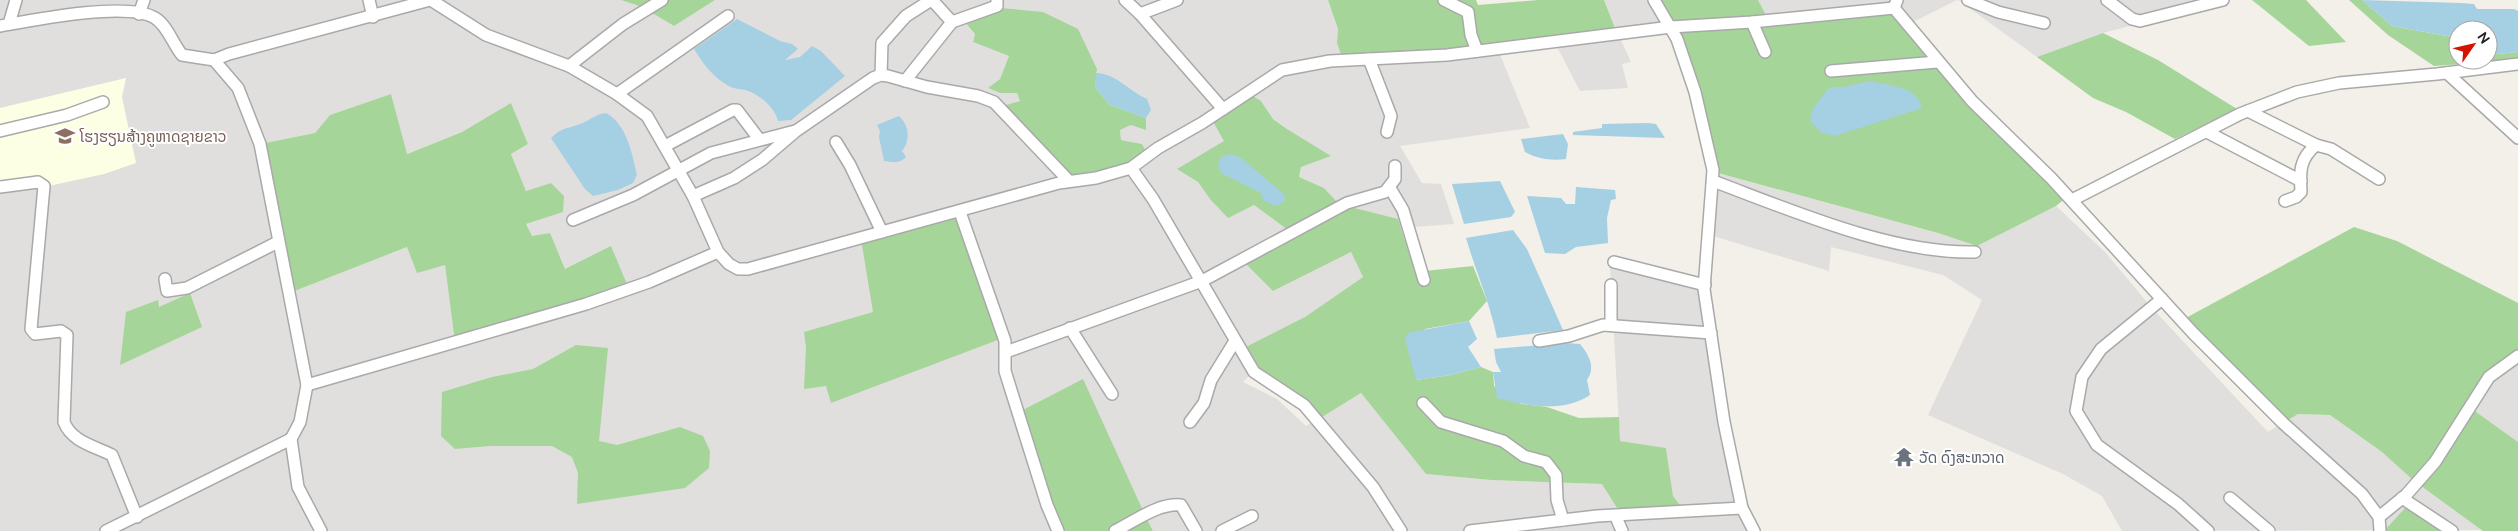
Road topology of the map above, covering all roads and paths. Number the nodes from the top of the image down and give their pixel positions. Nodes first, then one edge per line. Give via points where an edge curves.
1 (16, 0) edge
2 (144, 0) edge
3 (369, 0) edge
4 (430, 0) edge
5 (662, 0) edge
6 (932, 0) edge
7 (997, 0) edge
8 (1125, 0) edge
9 (1178, 0) edge
10 (1444, 0) edge
11 (1654, 0) edge
12 (1968, 0) edge
13 (2107, 0) edge
14 (2223, 0) edge
15 (1895, 4) edge
16 (138, 14) junction
17 (1140, 14) junction
18 (728, 16) dead end
19 (373, 18) junction
20 (952, 22) junction
21 (1752, 22) junction
22 (2044, 23) dead end
23 (5, 25) edge
24 (1671, 27) junction
25 (1477, 51) junction
26 (1765, 52) dead end
27 (1369, 59) junction
28 (214, 60) junction
29 (1937, 62) junction
30 (2518, 64) edge
31 (569, 66) junction
32 (1831, 71) dead end
33 (2448, 74) junction
34 (881, 75) junction
35 (905, 81) junction
36 (617, 94) junction
37 (103, 102) dead end
38 (1223, 109) junction
39 (2248, 111) junction
40 (0, 131) edge
41 (796, 131) junction
42 (1387, 132) dead end
43 (2207, 132) junction
44 (2518, 138) edge
45 (759, 139) junction
46 (836, 142) dead end
47 (2316, 145) junction
48 (665, 146) junction
49 (1395, 166) dead end
50 (1131, 168) junction
51 (679, 171) junction
52 (2379, 179) dead end
53 (1069, 181) junction
54 (1713, 181) junction
55 (2301, 181) junction
56 (0, 187) edge
57 (1390, 188) junction
58 (693, 196) junction
59 (2072, 200) junction
60 (2285, 201) dead end
61 (960, 212) junction
62 (573, 220) dead end
63 (882, 232) junction
64 (278, 242) junction
65 (718, 252) junction
66 (1975, 252) dead end
67 (1614, 262) dead end
68 (165, 279) dead end
69 (1424, 280) dead end
70 (1202, 281) junction
71 (1611, 284) dead end
72 (1705, 284) junction
73 (2162, 299) junction
74 (1612, 325) junction
75 (1070, 328) junction
76 (1711, 333) junction
77 (1235, 341) junction
78 (1539, 341) dead end
79 (1006, 352) junction
80 (2518, 356) edge
81 (307, 385) junction
82 (1112, 394) dead end
83 (1423, 403) dead end
84 (1190, 422) dead end
85 (291, 439) junction
86 (2230, 498) dead end
87 (2402, 498) junction
88 (1742, 508) junction
89 (1252, 516) dead end
90 (137, 517) junction
91 (1616, 517) junction
92 (2379, 517) junction
93 (1563, 520) junction
94 (106, 531) edge
95 (321, 531) edge
96 (1058, 531) edge
97 (1115, 531) edge
98 (1196, 531) edge
99 (1222, 531) edge
100 (1401, 531) edge
101 (1470, 531) edge
102 (1622, 531) edge
103 (1754, 531) edge
104 (2208, 531) edge
105 (2269, 531) edge
106 (2380, 531) edge
107 (2452, 531) edge

1 - 23 street
2 - 16 street
3 - 19 street
4 - 19 street
4 - 31 street via 486,35
5 - 31 street
6 - 20 street
6 - 34 street via 906,16 882,43
7 - 20 street via 994,8
8 - 17 street
9 - 17 street
10 - 25 street via 1468,12
11 - 24 street
12 - 22 street via 1998,12
13 - 14 street via 2132,19 2140,21
15 - 21 street
15 - 29 street
16 - 23 street via 91,14
16 - 28 street via 156,19 182,55
17 - 38 street
18 - 36 street
19 - 28 street via 290,37
20 - 35 street
21 - 24 street
21 - 26 street
24 - 25 street
24 - 54 street via 1695,92 1711,158
25 - 27 street
27 - 38 street via 1330,61 1282,70
27 - 42 street via 1391,116
28 - 64 street via 230,74 249,109 260,144
29 - 32 street
29 - 59 street
30 - 33 street
31 - 36 street
33 - 39 street via 2341,81
33 - 44 street
34 - 35 street
34 - 41 street
35 - 53 street via 994,102
36 - 48 street via 647,116
37 - 40 street via 67,115
38 - 50 street
39 - 43 street
39 - 47 street
41 - 45 street
41 - 58 street via 774,151 734,178
43 - 55 street
43 - 59 street
45 - 48 street via 736,110 732,110
45 - 51 street via 711,153
46 - 63 street
47 - 52 street via 2349,158
47 - 55 street via 2302,156
48 - 51 street
49 - 57 street via 1395,179
50 - 53 street via 1096,178
50 - 70 street via 1154,199
51 - 58 street
51 - 62 street
53 - 61 street
54 - 66 street via 1814,219 1930,251
54 - 72 street
55 - 60 street via 2301,192
56 - 90 street via 38,182 44,186 31,329 35,334 61,331 67,334 66,429 75,438 112,455
57 - 69 street via 1403,210
57 - 70 street via 1347,203
58 - 65 street
59 - 73 street
61 - 63 street
61 - 79 street
63 - 65 street via 748,269 738,269 729,264
64 - 68 street via 186,288 167,291
64 - 81 street
65 - 81 street via 649,282 586,304
67 - 72 street
70 - 75 street
70 - 77 street
71 - 74 street
72 - 76 street
73 - 92 street via 2283,422 2362,494
73 - 104 street via 2102,349 2082,377 2076,411 2097,445 2178,504
74 - 76 street
74 - 78 street
75 - 79 street
75 - 82 street
76 - 88 street via 1724,422
77 - 84 street via 1211,380 1204,403
77 - 100 street via 1254,372 1296,398 1317,420 1373,487
79 - 96 street via 1006,371
80 - 87 street via 2489,377 2435,462
81 - 85 street via 300,422
83 - 93 street via 1441,422 1503,441 1524,456 1546,462 1556,475 1557,500
85 - 90 street
85 - 95 street via 298,487
86 - 105 street
87 - 92 street
87 - 107 street
88 - 91 street
88 - 103 street
89 - 99 street
90 - 94 street
91 - 93 street
91 - 102 street
92 - 106 street
93 - 101 street
97 - 98 street via 1176,503 1181,505

